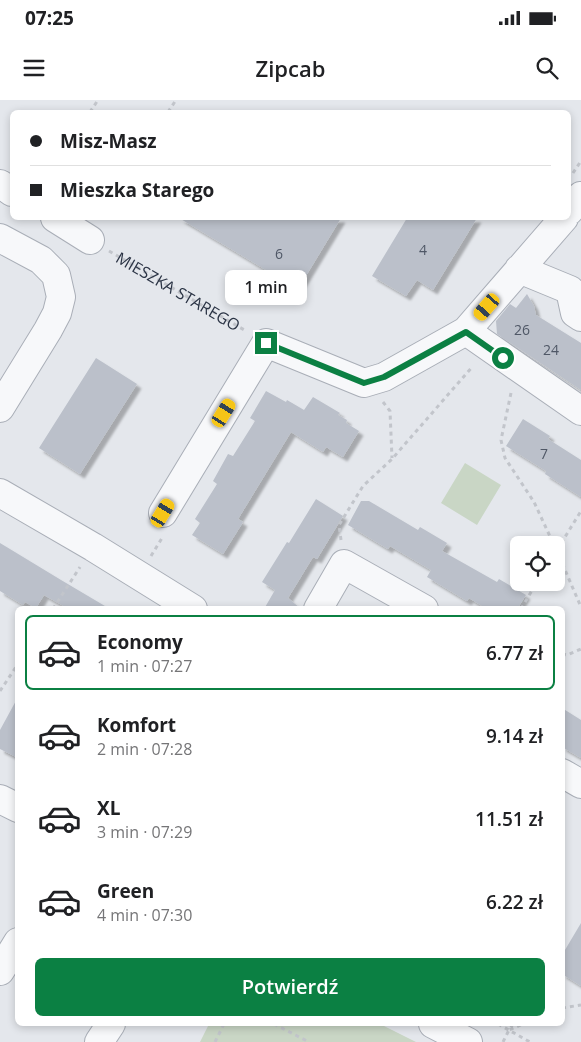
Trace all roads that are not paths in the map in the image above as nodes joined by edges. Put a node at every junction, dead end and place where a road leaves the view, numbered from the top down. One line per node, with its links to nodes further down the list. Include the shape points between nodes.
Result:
1 (581, 196): 2 (street)
2 (571, 208)
3 (58, 220): 6 (street)
4 (562, 220): 7 (street)
5 (0, 238): 11 (street, via 41,260 56,276 61,297 48,330)
6 (90, 240)
7 (519, 269): 8 (street); 10 (street)
8 (575, 288): 9 (street, via 575,313)
9 (581, 317)
10 (477, 339): 12 (street); 14 (street, via 364,383 266,343)
11 (0, 408)
12 (581, 411)
13 (0, 493): 15 (street)
14 (166, 508)
15 (188, 606)
16 (320, 606): 17 (street, via 344,564)
17 (419, 606)
18 (565, 775): 19 (street)
19 (581, 784)
20 (0, 800): 21 (street)
21 (15, 807)
22 (15, 947): 23 (street)
23 (0, 971)
24 (110, 1026): 26 (street)
25 (437, 1026): 27 (street)
26 (99, 1042)
27 (468, 1042)

